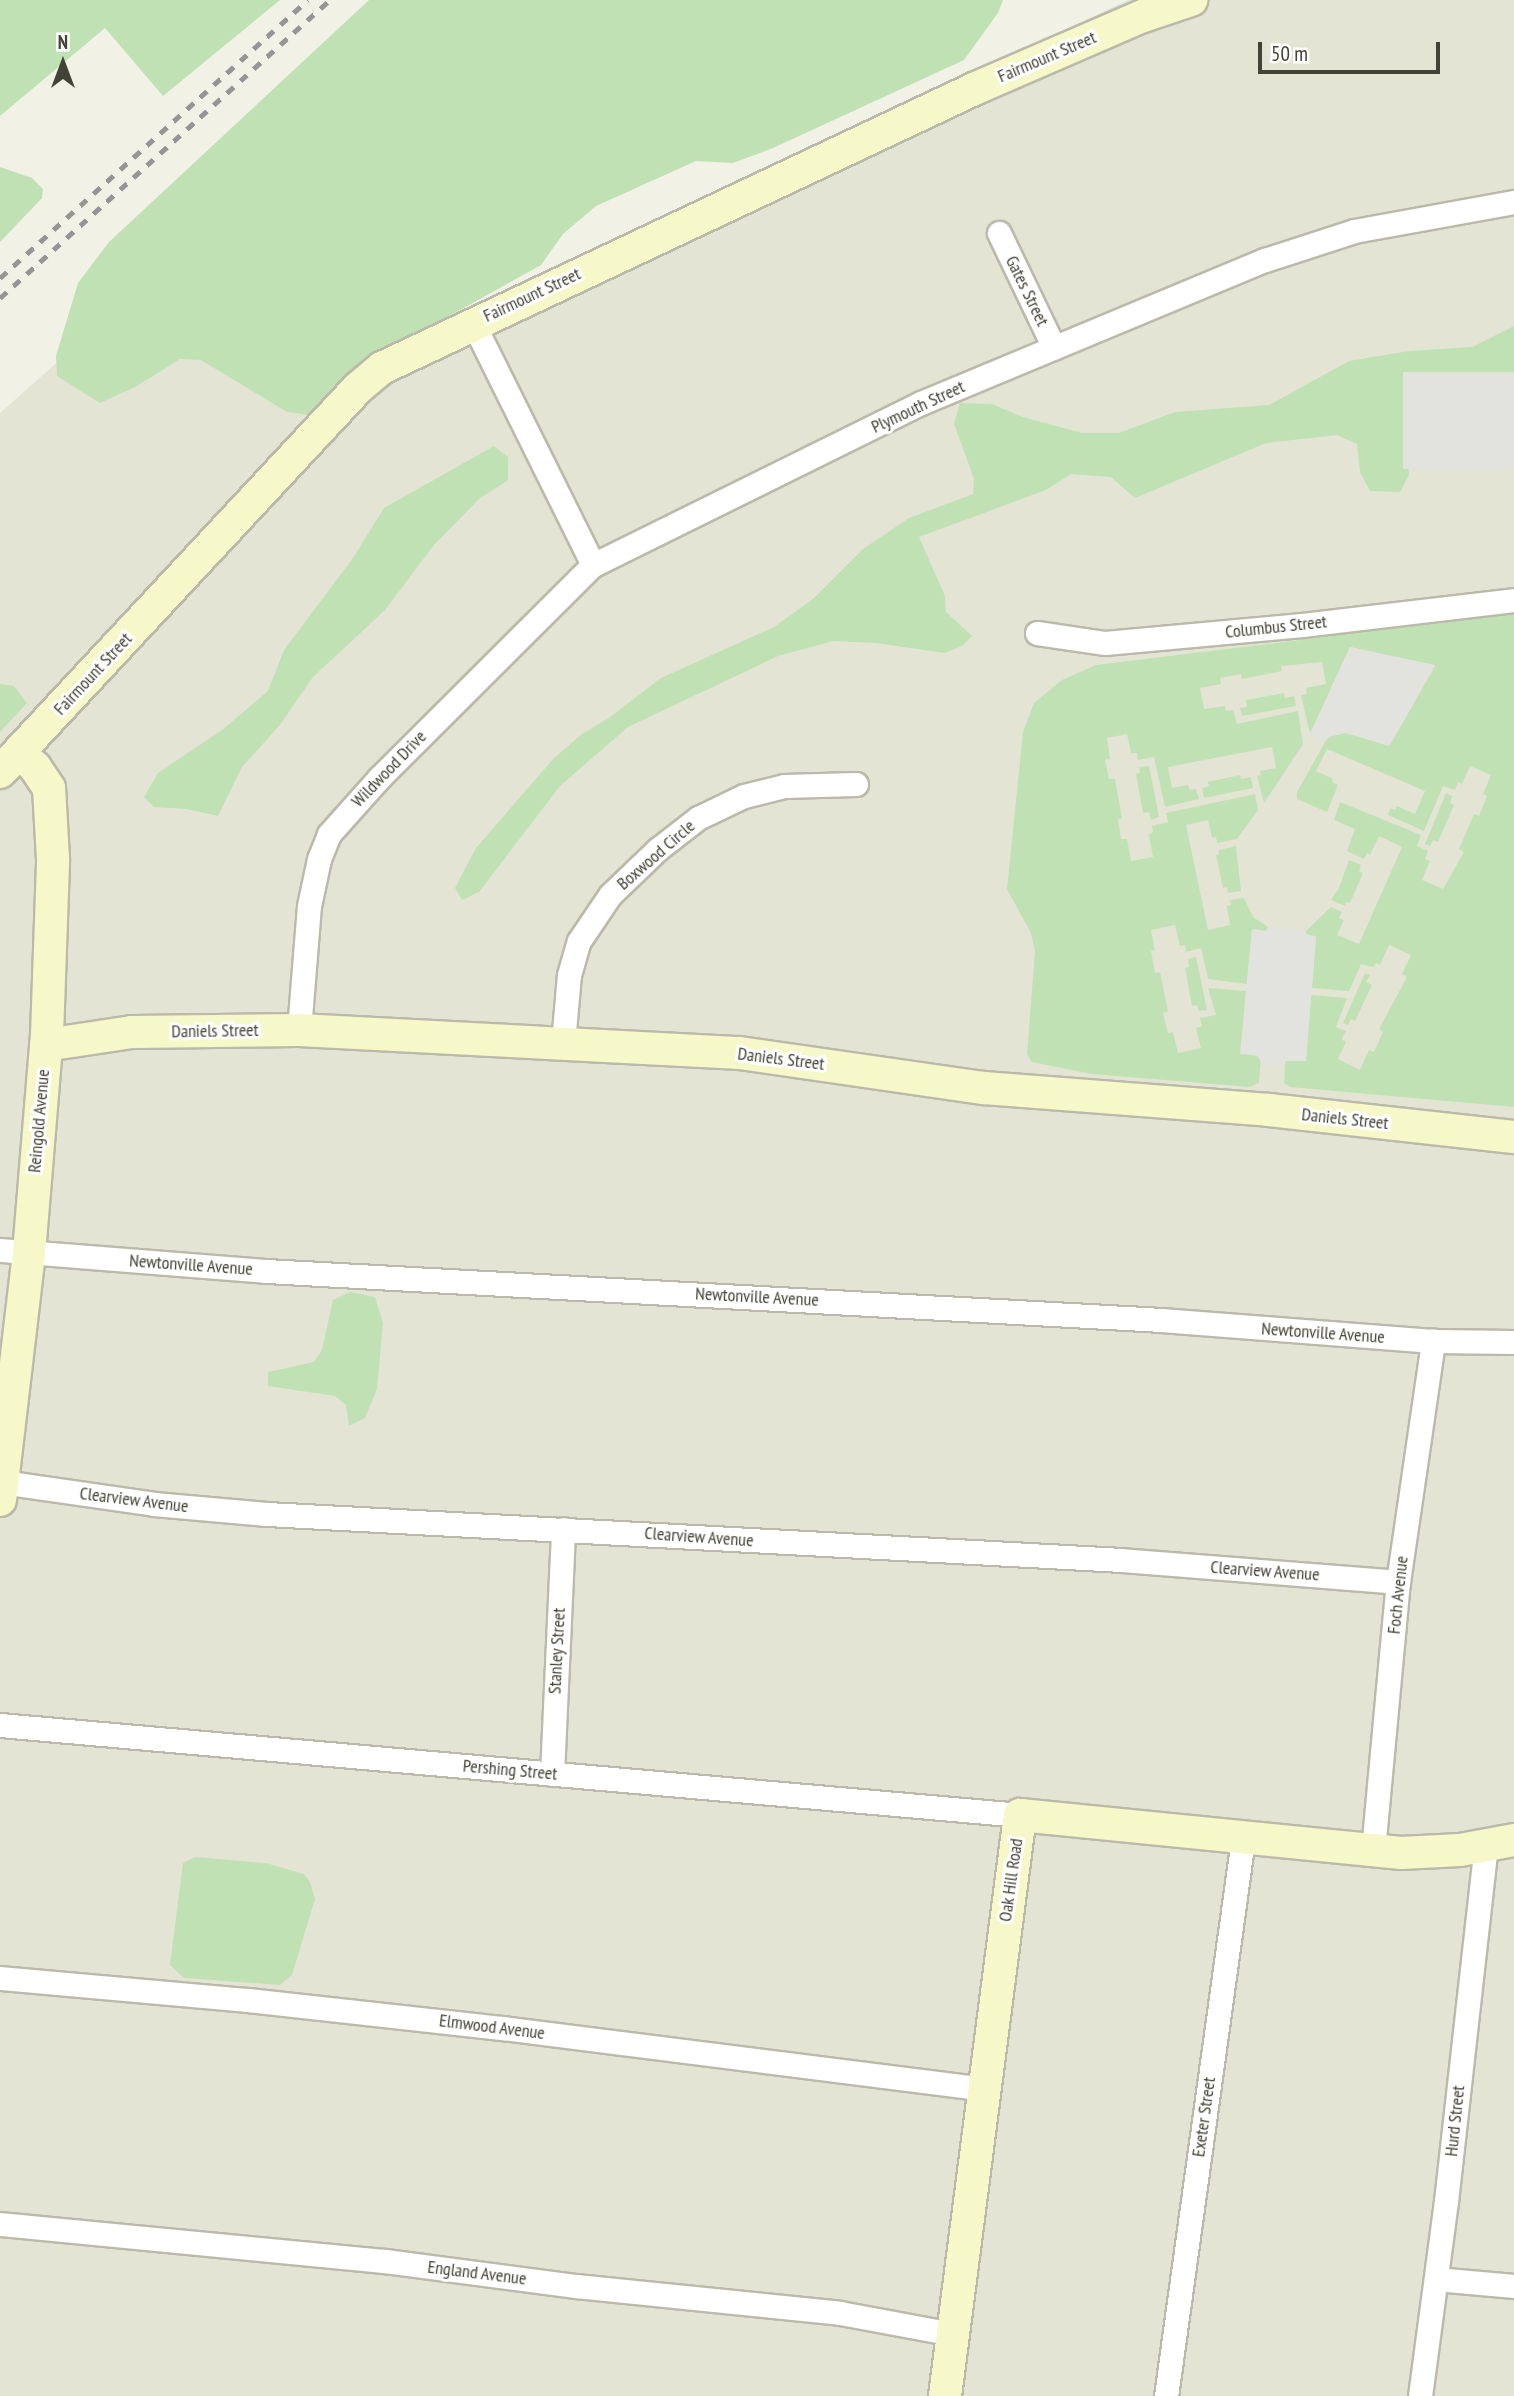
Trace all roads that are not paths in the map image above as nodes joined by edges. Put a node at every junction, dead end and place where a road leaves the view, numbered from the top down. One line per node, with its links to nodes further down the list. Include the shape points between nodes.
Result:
1 (1191, 0): 4 (street, Fairmount Street, via 974,89)
2 (1514, 202): 5 (street, Plymouth Street, via 1394,222 1324,240)
3 (999, 233): 5 (street, Gates Street)
4 (473, 323): 6 (street); 9 (street, Fairmount Street, via 382,368 358,388)
5 (1054, 348): 6 (street, Plymouth Street, via 921,404)
6 (593, 565): 11 (street, Wildwood Drive, via 388,768 329,834 309,906)
7 (1514, 600): 8 (street, Columbus Street, via 1105,643)
8 (1037, 633)
9 (10, 763): 13 (street, Reingold Avenue, via 45,780 51,797)
10 (856, 784): 12 (street, Boxwood Circle, via 784,786 744,796 698,818 658,849 610,895 579,941 569,975)
11 (299, 1030): 12 (street, Daniels Street); 13 (street, Daniels Street, via 132,1032)
12 (563, 1043): 14 (street, Daniels Street, via 785,1057 984,1088 1269,1110)
13 (46, 1045): 15 (street, Reingold Avenue)
14 (1514, 1137)
15 (14, 1252): 16 (street, Newtonville Avenue, via 266,1271 1147,1319); 18 (street, Reingold Avenue)
16 (1433, 1341): 17 (street, Newtonville Avenue); 20 (street, Foch Avenue)
17 (1514, 1342)
18 (1, 1491): 19 (street, Clearview Avenue, via 267,1514)
19 (563, 1529): 20 (street, Clearview Avenue, via 1121,1560); 22 (street, Stanley Street)
20 (1398, 1582): 26 (street, Foch Avenue)
21 (0, 1726): 22 (street, Pershing Street)
22 (552, 1774): 23 (street, Pershing Street)
23 (1020, 1815): 24 (street, Oak Hill Road); 28 (street, Oak Hill Road)
24 (1243, 1839): 26 (street, Oak Hill Road); 34 (street, Exeter Street)
25 (1500, 1843): 26 (street, Oak Hill Road, via 1419,1852); 30 (street, Hurd Street)
26 (1373, 1850)
27 (0, 1978): 28 (street, Elmwood Avenue, via 489,2027)
28 (983, 2089): 32 (street, Oak Hill Road)
29 (0, 2224): 32 (street, England Avenue, via 385,2261 840,2313)
30 (1436, 2279): 31 (street); 35 (street, Hurd Street)
31 (1514, 2286)
32 (953, 2334): 33 (street, Oak Hill Road)
33 (945, 2396)
34 (1166, 2396)
35 (1420, 2396)

